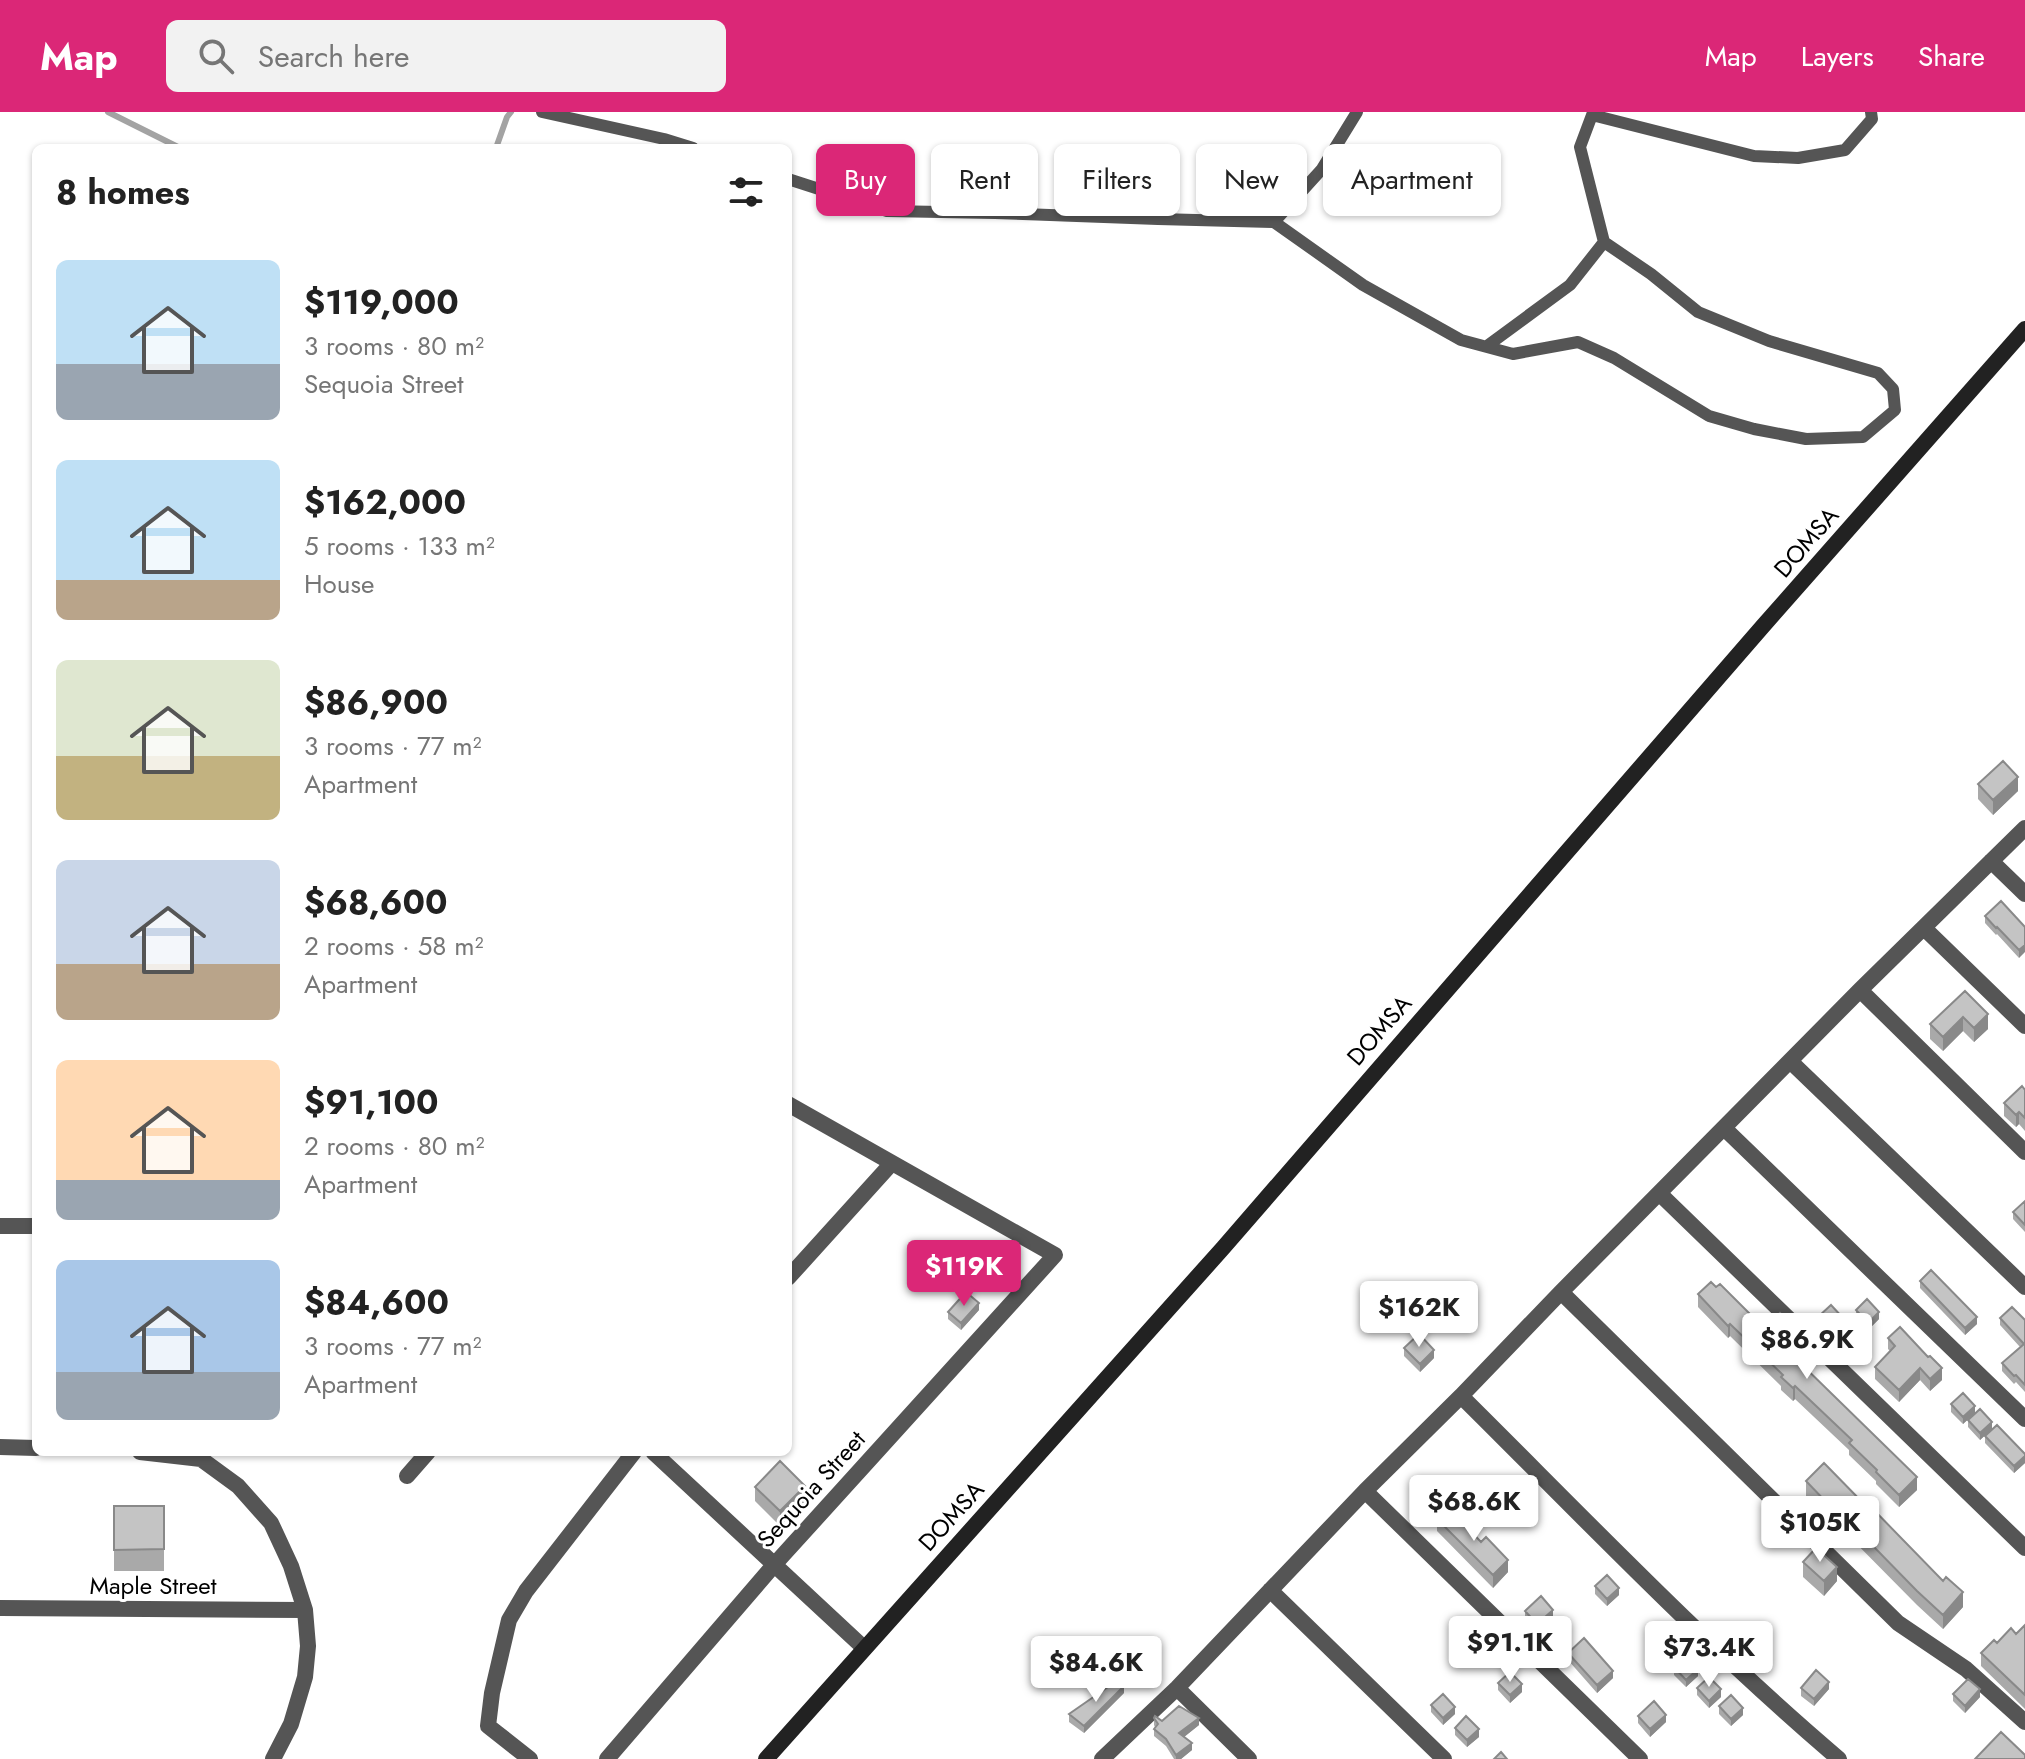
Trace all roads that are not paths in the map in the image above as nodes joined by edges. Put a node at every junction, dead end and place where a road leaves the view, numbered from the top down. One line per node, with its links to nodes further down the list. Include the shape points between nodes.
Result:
1 (542, 112): 4 (lane)
2 (1357, 112): 6 (lane, via 1322,169)
3 (1871, 112): 7 (lane, via 1872,119 1845,150 1798,158 1754,156 1592,115 1580,147)
4 (680, 144)
5 (792, 180): 6 (lane, via 887,211)
6 (1274, 222): 9 (lane, via 1416,316 1461,340)
7 (1604, 242): 9 (lane, via 1570,285); 9 (lane, via 1698,312 1769,341 1878,373 1893,389 1895,410 1863,437 1806,439 1709,416 1578,342 1513,354)
8 (2025, 329): 42 (main road, DOMSA, via 1213,1259)
9 (1487, 346)
10 (2025, 828): 11 (street)
11 (1991, 861): 12 (street); 13 (street)
12 (2025, 894)
13 (1924, 928): 14 (street); 15 (street)
14 (1860, 990): 16 (street); 19 (street)
15 (2025, 1026)
16 (1790, 1061): 18 (street); 25 (street)
17 (792, 1106): 20 (street)
18 (1724, 1128): 21 (street); 28 (street)
19 (2025, 1152)
20 (892, 1163): 24 (street); 38 (street, Sequoia Street, via 1055,1255)
21 (1659, 1193): 26 (street); 37 (street)
22 (0, 1226): 23 (street)
23 (32, 1226)
24 (792, 1274)
25 (2025, 1287)
26 (1561, 1292): 27 (street); 44 (street, via 1898,1623 1966,1669)
27 (1461, 1396): 36 (street); 53 (street, via 1755,1686)
28 (2025, 1419)
29 (0, 1447): 30 (street)
30 (32, 1448)
31 (175, 1456): 41 (street, via 201,1459 238,1486 271,1523)
32 (424, 1456): 35 (street)
33 (631, 1456): 46 (street, via 509,1620 488,1726)
34 (657, 1456): 38 (street)
35 (407, 1476)
36 (1365, 1491): 39 (street); 52 (street)
37 (2025, 1548)
38 (774, 1565): 42 (street); 47 (street, Sequoia Street)
39 (1270, 1590): 43 (street); 51 (street)
40 (0, 1608): 41 (street, Maple Street)
41 (305, 1610): 45 (street, via 305,1677 291,1724)
42 (864, 1648): 48 (main road, DOMSA)
43 (1177, 1688): 49 (street); 50 (street)
44 (2025, 1722)
45 (273, 1759)
46 (530, 1759)
47 (607, 1759)
48 (766, 1759)
49 (1102, 1759)
50 (1249, 1759)
51 (1444, 1759)
52 (1640, 1759)
53 (1839, 1759)

